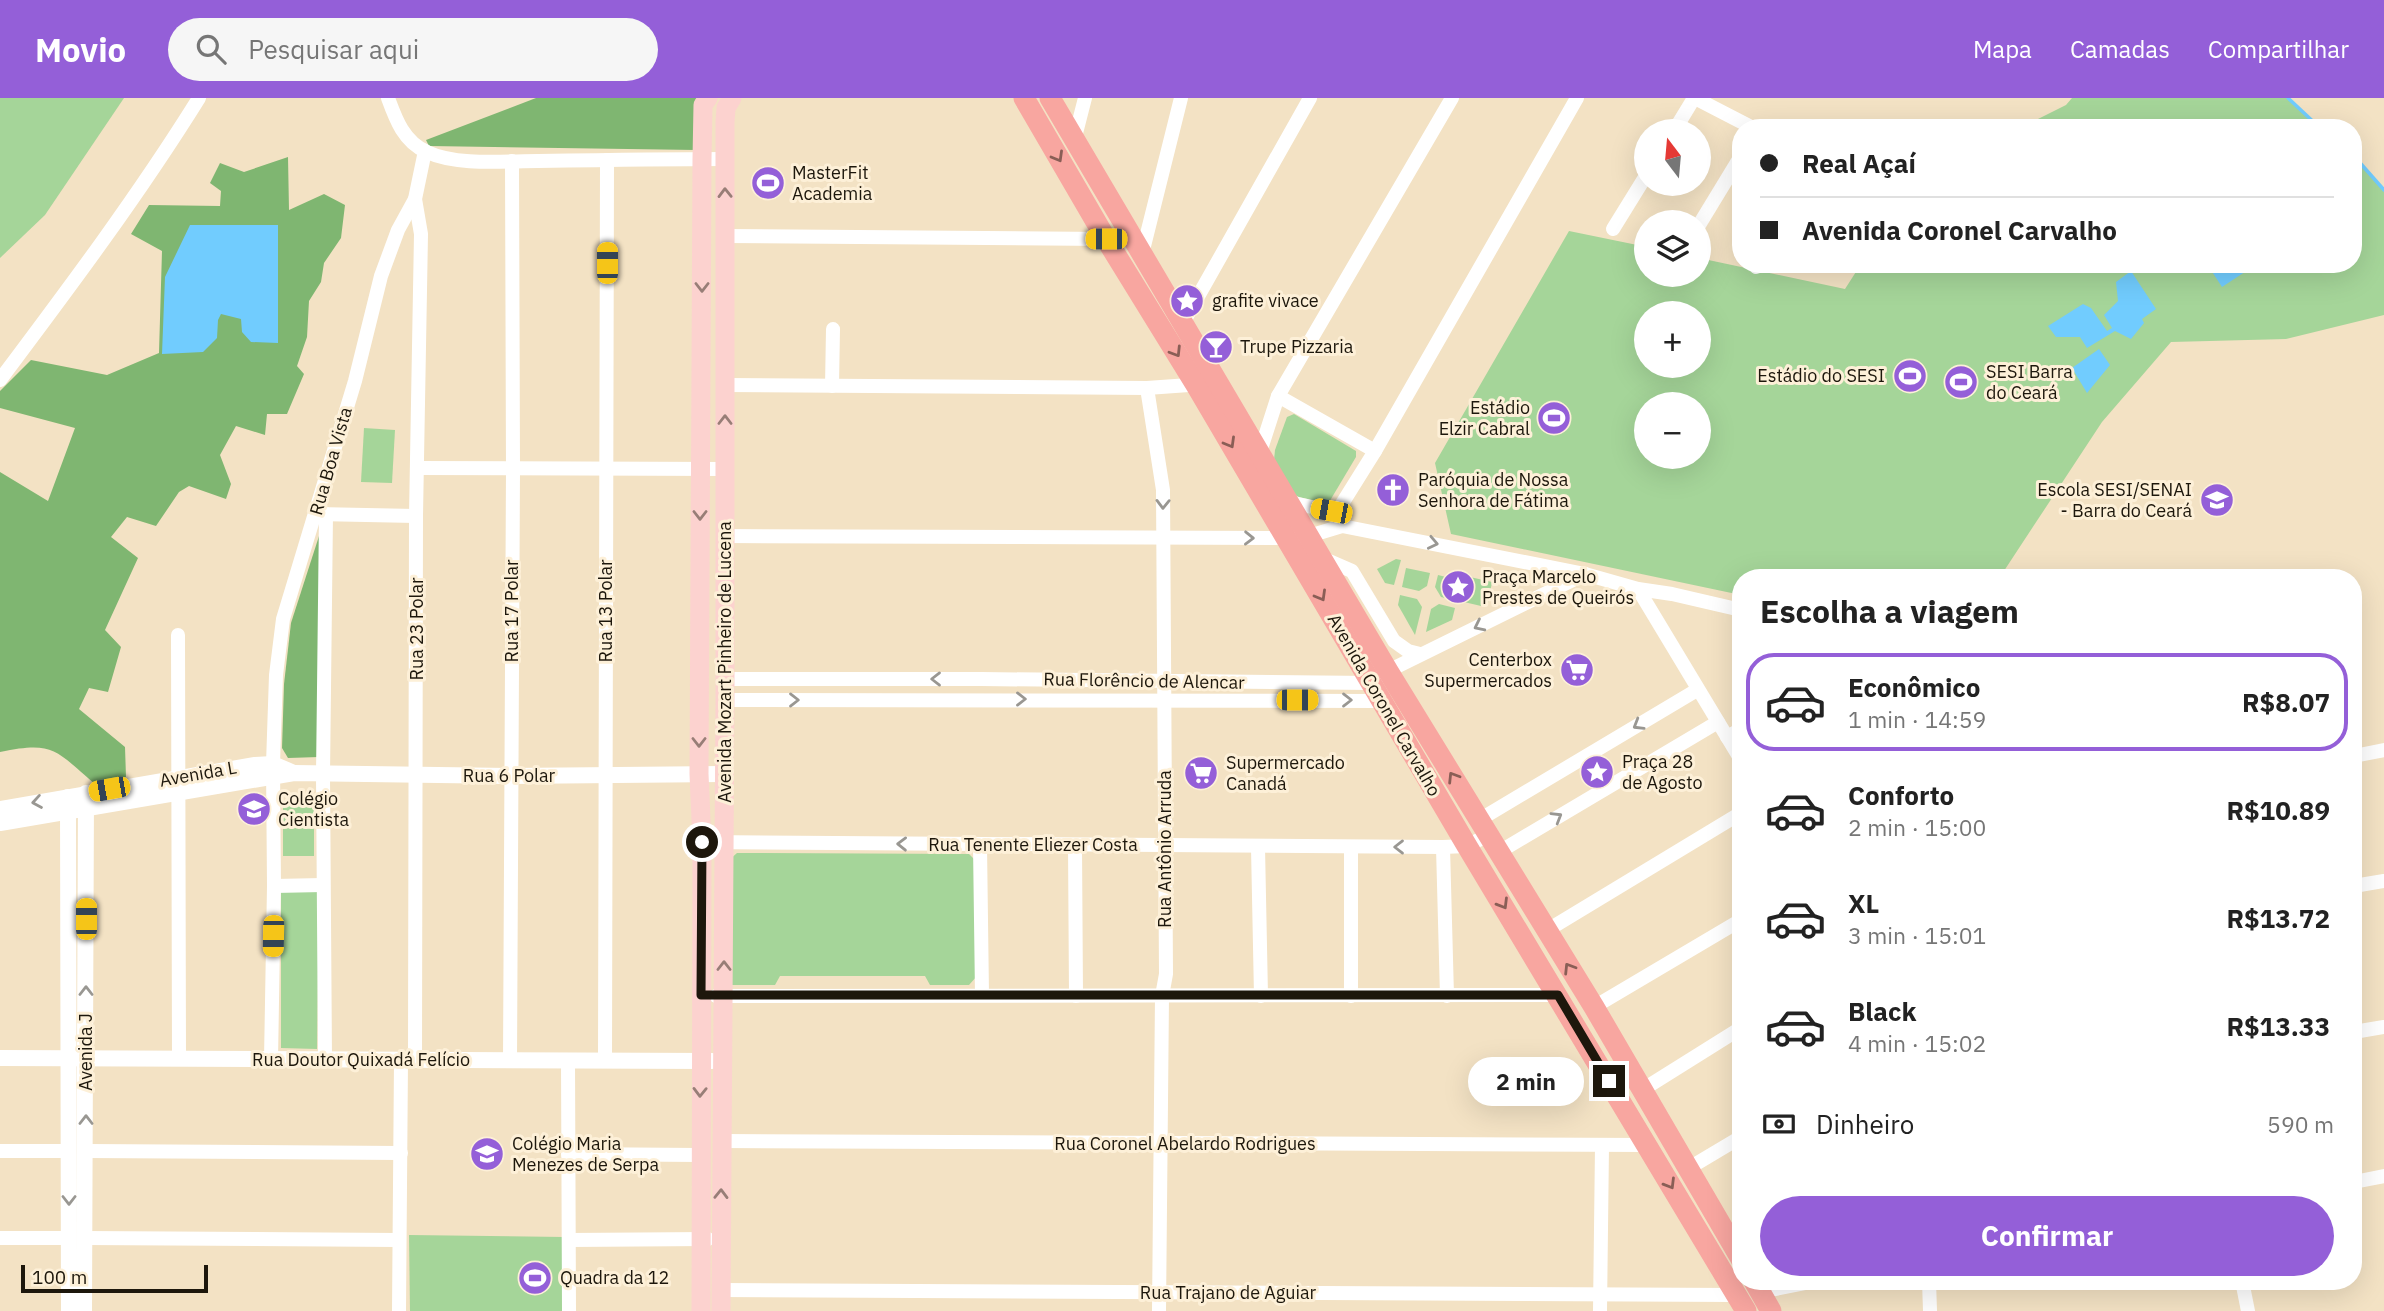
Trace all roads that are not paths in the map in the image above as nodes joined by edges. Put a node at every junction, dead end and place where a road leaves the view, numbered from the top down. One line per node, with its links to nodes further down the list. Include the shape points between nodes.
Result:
1 (199, 98): 31 (street, via 155,169)
2 (388, 98): 16 (street, via 398,125)
3 (708, 98): 17 (main road, Avenida Mozart Pinheiro de Lucena, via 703,105)
4 (732, 98): 18 (main road, Avenida Mozart Pinheiro de Lucena, via 726,108)
5 (1024, 98): 27 (main road, Avenida Coronel Carvalho, one-way to 27)
6 (1050, 98): 15 (main road, Avenida Coronel Carvalho)
7 (1085, 98): 15 (street)
8 (1181, 98): 28 (street)
9 (1310, 98): 29 (street)
10 (1451, 98): 37 (street)
11 (1577, 98): 38 (street)
12 (1695, 98): 13 (street); 14 (street)
13 (1682, 119)
14 (1736, 119)
15 (1075, 137): 28 (main road, Avenida Coronel Carvalho)
16 (425, 152): 20 (street, via 450,159); 23 (street, Rua Boa Vista)
17 (702, 159): 18 (street); 19 (street); 42 (main road, Avenida Mozart Pinheiro de Lucena, one-way to 42)
18 (724, 159): 26 (main road, Avenida Mozart Pinheiro de Lucena, one-way to 18)
19 (607, 160): 20 (street); 44 (street, Rua 13 Polar)
20 (512, 161): 41 (street, Rua 17 Polar)
21 (1732, 171): 24 (street)
22 (1634, 195): 25 (street)
23 (415, 199): 40 (street, Rua 23 Polar, via 421,234); 47 (street, Rua Boa Vista, via 381,276)
24 (1708, 210)
25 (1613, 229)
26 (725, 236): 27 (street); 34 (main road, Avenida Mozart Pinheiro de Lucena)
27 (1106, 239): 33 (main road, Avenida Coronel Carvalho, one-way to 33)
28 (1142, 254): 29 (main road, Avenida Coronel Carvalho)
29 (1183, 323): 32 (main road, Avenida Coronel Carvalho)
30 (833, 328): 35 (street)
31 (0, 380)
32 (1219, 383): 33 (street); 39 (main road, Avenida Coronel Carvalho)
33 (1196, 384): 36 (street); 54 (main road, Avenida Coronel Carvalho, one-way to 54)
34 (725, 385): 35 (street); 43 (main road, Avenida Mozart Pinheiro de Lucena, one-way to 34)
35 (832, 386): 36 (street)
36 (1147, 388): 52 (street, Rua Antônio Arruda, one-way to 52, via 1163,491)
37 (1278, 396): 38 (street); 39 (street)
38 (1376, 451): 46 (street)
39 (1260, 452): 45 (main road, Avenida Coronel Carvalho)
40 (418, 468): 41 (street); 48 (street, Rua 23 Polar)
41 (513, 469): 44 (street); 78 (street, Rua 17 Polar)
42 (701, 469): 43 (street); 44 (street); 74 (main road, Avenida Mozart Pinheiro de Lucena, one-way to 74)
43 (725, 469): 51 (main road, Avenida Mozart Pinheiro de Lucena)
44 (607, 470): 79 (street, Rua 13 Polar)
45 (1289, 502): 46 (street, via 1331,511); 53 (main road, Avenida Coronel Carvalho)
46 (1340, 507): 49 (street); 50 (street)
47 (321, 514): 48 (street); 73 (street, Rua Boa Vista, via 283,619); 76 (street)
48 (416, 516): 77 (street, Rua 23 Polar)
49 (1342, 526): 50 (street); 53 (street)
50 (1387, 534): 56 (street, one-way to 56)
51 (725, 536): 52 (street); 61 (main road, Avenida Mozart Pinheiro de Lucena)
52 (1163, 536): 54 (street, one-way to 54); 62 (street, Rua Antônio Arruda)
53 (1309, 536): 54 (street); 55 (main road, Avenida Coronel Carvalho)
54 (1286, 538): 63 (main road, Avenida Coronel Carvalho, one-way to 63)
55 (1322, 558): 60 (street, via 1352,571 1394,640); 63 (main road, Avenida Coronel Carvalho)
56 (1585, 574): 57 (street); 60 (street, Rua Florêncio de Alencar, one-way to 60)
57 (1638, 589): 58 (street); 64 (street)
58 (1732, 608)
59 (178, 635): 80 (street)
60 (1420, 654): 63 (street, Rua Florêncio de Alencar)
61 (725, 679): 62 (street, Rua Florêncio de Alencar, one-way to 61); 65 (main road, Avenida Mozart Pinheiro de Lucena)
62 (1164, 682): 63 (street, Rua Florêncio de Alencar); 66 (street, Rua Antônio Arruda)
63 (1380, 685): 66 (street, Rua Florêncio de Alencar, one-way to 63); 86 (main road, Avenida Coronel Carvalho, one-way to 63); 92 (main road, Avenida Coronel Carvalho)
64 (1697, 690): 67 (street); 86 (street, one-way to 86)
65 (725, 700): 66 (street, Rua Florêncio de Alencar, one-way to 66); 75 (main road, Avenida Mozart Pinheiro de Lucena)
66 (1164, 700): 91 (street, Rua Antônio Arruda)
67 (1718, 722): 69 (street); 86 (street, one-way to 67)
68 (1732, 734): 69 (street)
69 (1727, 737): 70 (street)
70 (1732, 746)
71 (2384, 750): 72 (street)
72 (2362, 755)
73 (273, 770): 76 (street, Rua 6 Polar); 80 (street, Avenida L); 98 (street, Rua Boa Vista)
74 (699, 774): 75 (street, Rua 6 Polar); 79 (street, Rua 6 Polar); 87 (main road, Avenida Mozart Pinheiro de Lucena)
75 (723, 774): 88 (main road, Avenida Mozart Pinheiro de Lucena)
76 (323, 775): 77 (street, Rua 6 Polar); 99 (street)
77 (417, 776): 78 (street, Rua 6 Polar); 121 (street, Rua 23 Polar)
78 (510, 776): 79 (street, Rua 6 Polar); 122 (street, Rua 17 Polar)
79 (604, 776): 124 (street, Rua 13 Polar)
80 (178, 785): 81 (street, Avenida L); 118 (street)
81 (86, 800): 82 (street, Avenida L); 117 (street, Avenida J, one-way to 81)
82 (68, 804): 83 (street, Avenida L, one-way to 83); 85 (street, Avenida L); 116 (street, Avenida J)
83 (0, 809)
84 (1732, 819): 101 (street)
85 (0, 823)
86 (1489, 836): 92 (street, Rua Tenente Eliezer Costa); 101 (main road, Avenida Coronel Carvalho)
87 (702, 842): 88 (street, Rua Tenente Eliezer Costa); 102 (main road, Avenida Mozart Pinheiro de Lucena)
88 (725, 842): 89 (street, Rua Tenente Eliezer Costa, one-way to 88); 105 (main road, Avenida Mozart Pinheiro de Lucena, one-way to 88)
89 (980, 845): 90 (street, Rua Tenente Eliezer Costa); 103 (street)
90 (1076, 845): 91 (street, Rua Tenente Eliezer Costa); 106 (street)
91 (1164, 846): 93 (street, Rua Tenente Eliezer Costa); 107 (street, Rua Antônio Arruda)
92 (1467, 846): 95 (street, Rua Tenente Eliezer Costa); 104 (main road, Avenida Coronel Carvalho, one-way to 104)
93 (1258, 847): 94 (street, Rua Tenente Eliezer Costa); 108 (street)
94 (1351, 847): 95 (street, Rua Tenente Eliezer Costa, one-way to 94); 109 (street)
95 (1443, 847): 110 (street)
96 (2384, 881): 97 (street)
97 (2362, 885)
98 (274, 886): 99 (street); 119 (street, Rua Boa Vista)
99 (323, 886): 120 (street)
100 (1732, 925): 111 (street)
101 (1546, 931): 111 (main road, Avenida Coronel Carvalho, one-way to 101)
102 (701, 995): 105 (street); 125 (main road, Avenida Mozart Pinheiro de Lucena)
103 (982, 995): 105 (street); 106 (street)
104 (1558, 995): 110 (street); 131 (main road, Avenida Coronel Carvalho)
105 (724, 996): 126 (main road, Avenida Mozart Pinheiro de Lucena)
106 (1076, 996): 107 (street)
107 (1163, 996): 108 (street); 130 (street, Rua Antônio Arruda)
108 (1261, 996): 109 (street)
109 (1351, 996): 110 (street)
110 (1447, 996)
111 (1594, 1007): 127 (main road, Avenida Coronel Carvalho)
112 (2384, 1027): 113 (street)
113 (2362, 1031)
114 (1732, 1034): 127 (street)
115 (0, 1058): 116 (street, Rua Doutor Quixadá Felício)
116 (69, 1059): 117 (street, Rua Doutor Quixadá Felício); 134 (street, Avenida J)
117 (86, 1059): 118 (street, Rua Doutor Quixadá Felício); 135 (street, Avenida J, one-way to 117)
118 (179, 1059): 119 (street, Rua Doutor Quixadá Felício)
119 (271, 1060): 120 (street, Rua Doutor Quixadá Felício)
120 (325, 1060): 121 (street, Rua Doutor Quixadá Felício)
121 (408, 1060): 122 (street, Rua Doutor Quixadá Felício); 136 (street, Rua 23 Polar)
122 (510, 1060): 123 (street, Rua Doutor Quixadá Felício)
123 (568, 1061): 124 (street, Rua Doutor Quixadá Felício); 137 (street)
124 (605, 1061): 125 (street, Rua Doutor Quixadá Felício)
125 (701, 1061): 126 (street, Rua Doutor Quixadá Felício); 138 (main road, Avenida Mozart Pinheiro de Lucena, one-way to 138)
126 (722, 1061): 128 (main road, Avenida Mozart Pinheiro de Lucena)
127 (1642, 1090): 139 (main road, Avenida Coronel Carvalho)
128 (722, 1142): 130 (street, Rua Coronel Abelardo Rodrigues); 145 (main road, Avenida Mozart Pinheiro de Lucena, one-way to 128)
129 (1732, 1142): 139 (street)
130 (1161, 1144): 132 (street, Rua Coronel Abelardo Rodrigues); 155 (street, Rua Antônio Arruda)
131 (1647, 1145): 132 (street, Rua Coronel Abelardo Rodrigues); 149 (main road, Avenida Coronel Carvalho, one-way to 149)
132 (1602, 1146): 154 (street)
133 (0, 1151): 134 (street)
134 (69, 1151): 143 (street, Avenida J, one-way to 143)
135 (86, 1152): 136 (street); 143 (street, Avenida J)
136 (401, 1153): 146 (street, Rua 23 Polar)
137 (568, 1154): 138 (street); 147 (street)
138 (699, 1155): 144 (main road, Avenida Mozart Pinheiro de Lucena)
139 (1689, 1168): 148 (main road, Avenida Coronel Carvalho)
140 (2384, 1176): 141 (street)
141 (2362, 1180)
142 (0, 1238): 143 (street)
143 (76, 1238): 146 (street); 157 (street, Avenida J); 158 (street, Avenida J)
144 (700, 1239): 145 (street); 147 (street); 161 (main road, Avenida Mozart Pinheiro de Lucena)
145 (720, 1239): 150 (main road, Avenida Mozart Pinheiro de Lucena)
146 (400, 1240): 159 (street, Rua 23 Polar)
147 (569, 1240): 160 (street)
148 (1732, 1243)
149 (1732, 1288)
150 (720, 1290): 155 (street, Rua Trajano de Aguiar); 162 (main road, Avenida Mozart Pinheiro de Lucena)
151 (1759, 1290): 165 (main road)
152 (1929, 1290): 166 (street)
153 (2244, 1290): 167 (street)
154 (1600, 1292): 155 (street, Rua Trajano de Aguiar); 156 (street, Rua Trajano de Aguiar); 164 (street)
155 (1159, 1294): 163 (street, Rua Antônio Arruda)
156 (1741, 1303)
157 (69, 1311)
158 (84, 1311)
159 (399, 1311)
160 (569, 1311)
161 (701, 1311)
162 (720, 1311)
163 (1159, 1311)
164 (1600, 1311)
165 (1771, 1311)
166 (1930, 1311)
167 (2248, 1311)

